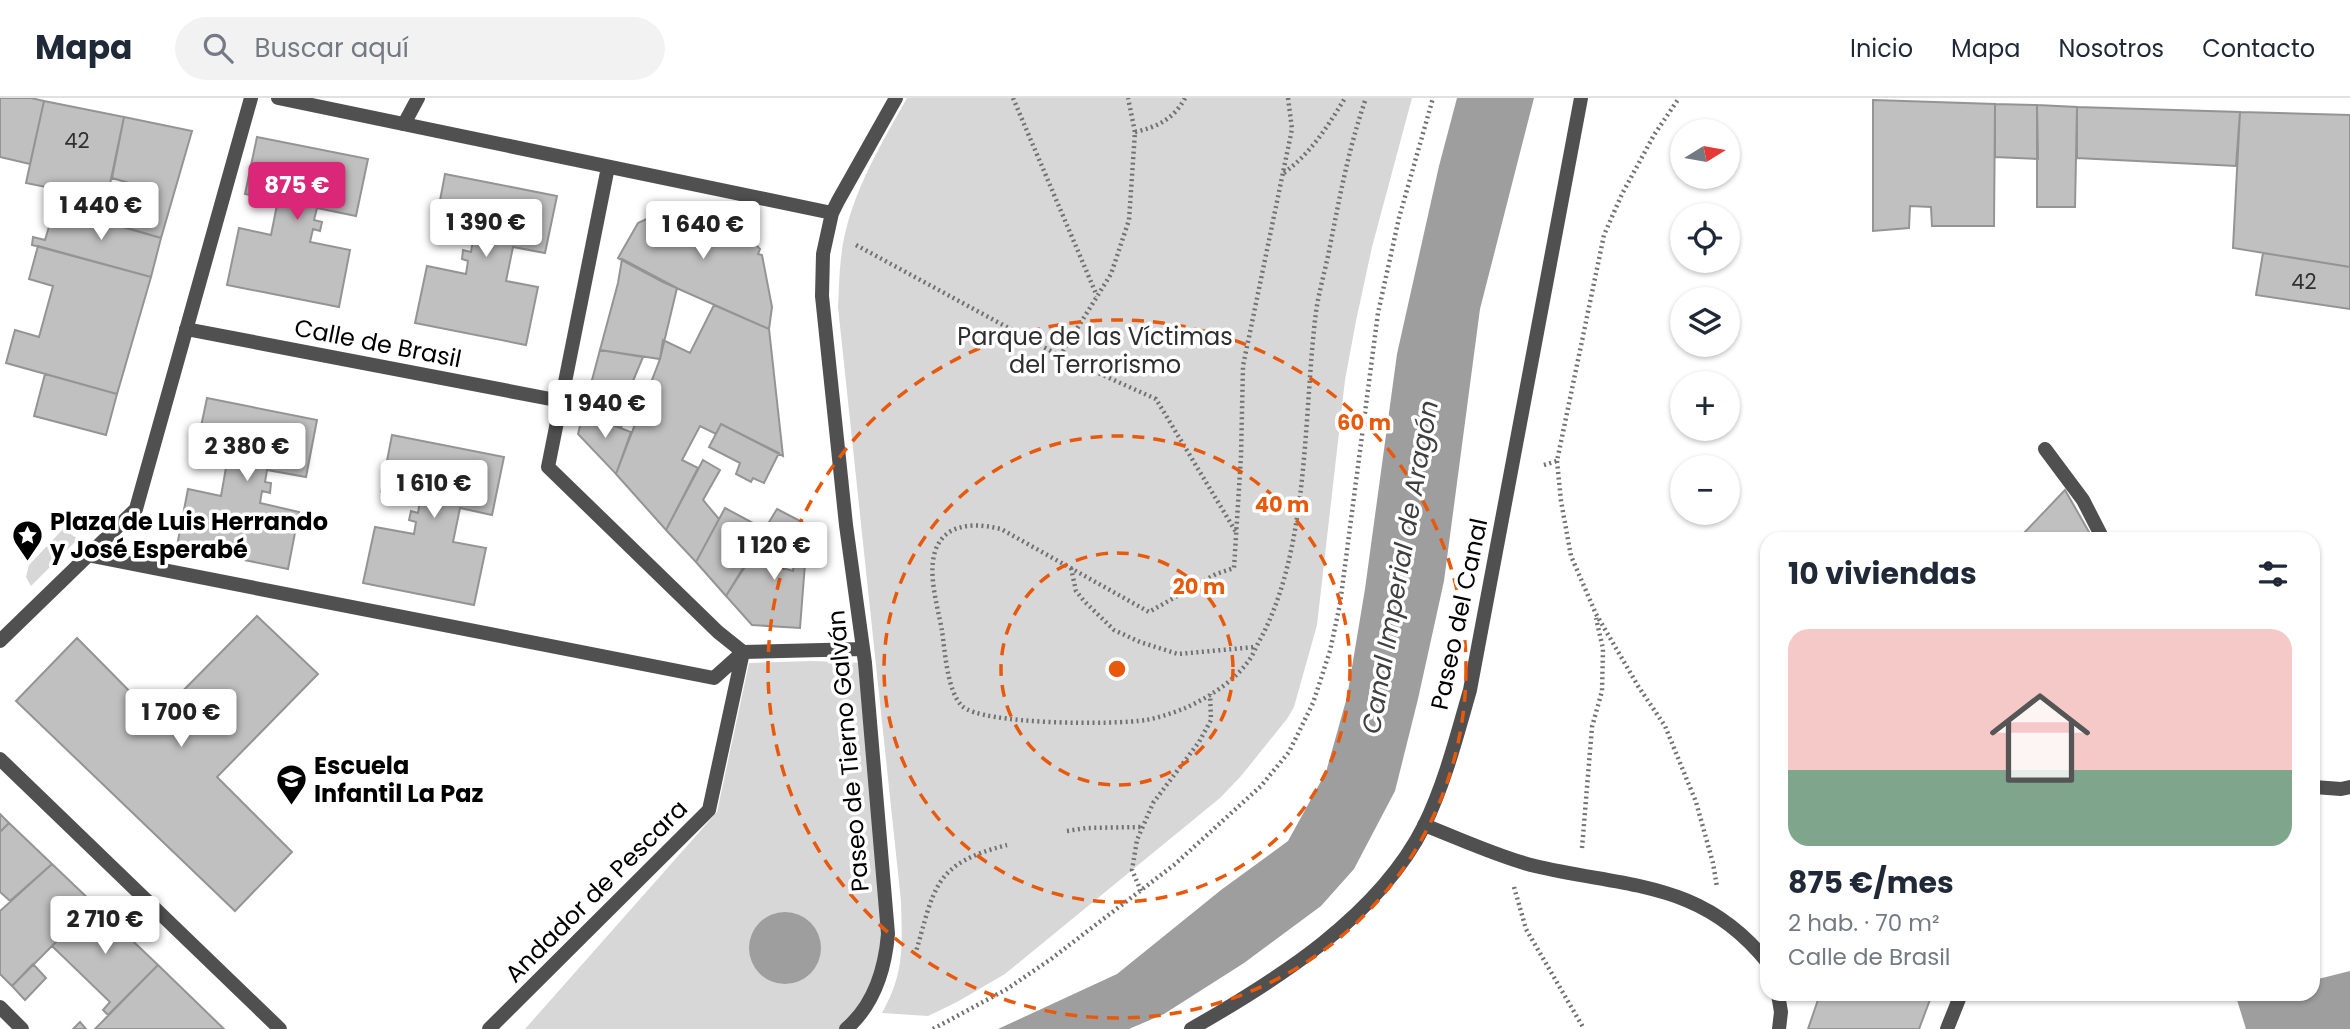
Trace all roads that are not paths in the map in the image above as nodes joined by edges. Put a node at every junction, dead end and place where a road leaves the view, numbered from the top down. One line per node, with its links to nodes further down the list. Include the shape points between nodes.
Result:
1 (251, 98): 9 (street)
2 (278, 98): 6 (street)
3 (418, 98): 6 (street)
4 (896, 98): 8 (street, Paseo de Tierno Galván)
5 (1581, 98): 20 (street, Paseo del Canal, via 1470,690 1449,763)
6 (404, 124): 7 (street)
7 (608, 167): 8 (street); 10 (street)
8 (832, 213): 15 (street, Paseo de Tierno Galván, via 822,254 822,296)
9 (186, 329): 10 (street, Calle de Brasil); 13 (street, via 136,509)
10 (561, 401): 16 (street, via 548,467)
11 (2045, 449): 12 (street, via 2083,500)
12 (2099, 532)
13 (87, 555): 14 (street); 16 (street, via 714,678)
14 (0, 641)
15 (863, 649): 16 (street); 28 (street, Paseo de Tierno Galván, via 888,934 880,977 858,1019)
16 (743, 652): 27 (street, Andador de Pescara, via 709,810)
17 (0, 759): 26 (street)
18 (2320, 786): 19 (street)
19 (2350, 787)
20 (1424, 825): 21 (street, via 1532,866 1653,887 1685,898 1740,932); 29 (street, Paseo del Canal, via 1401,864 1329,938)
21 (1760, 953)
22 (1779, 1001): 30 (street)
23 (1958, 1001): 31 (street)
24 (0, 1007): 25 (street)
25 (22, 1029)
26 (280, 1029)
27 (489, 1029)
28 (846, 1029)
29 (1191, 1029)
30 (1779, 1029)
31 (1947, 1029)

